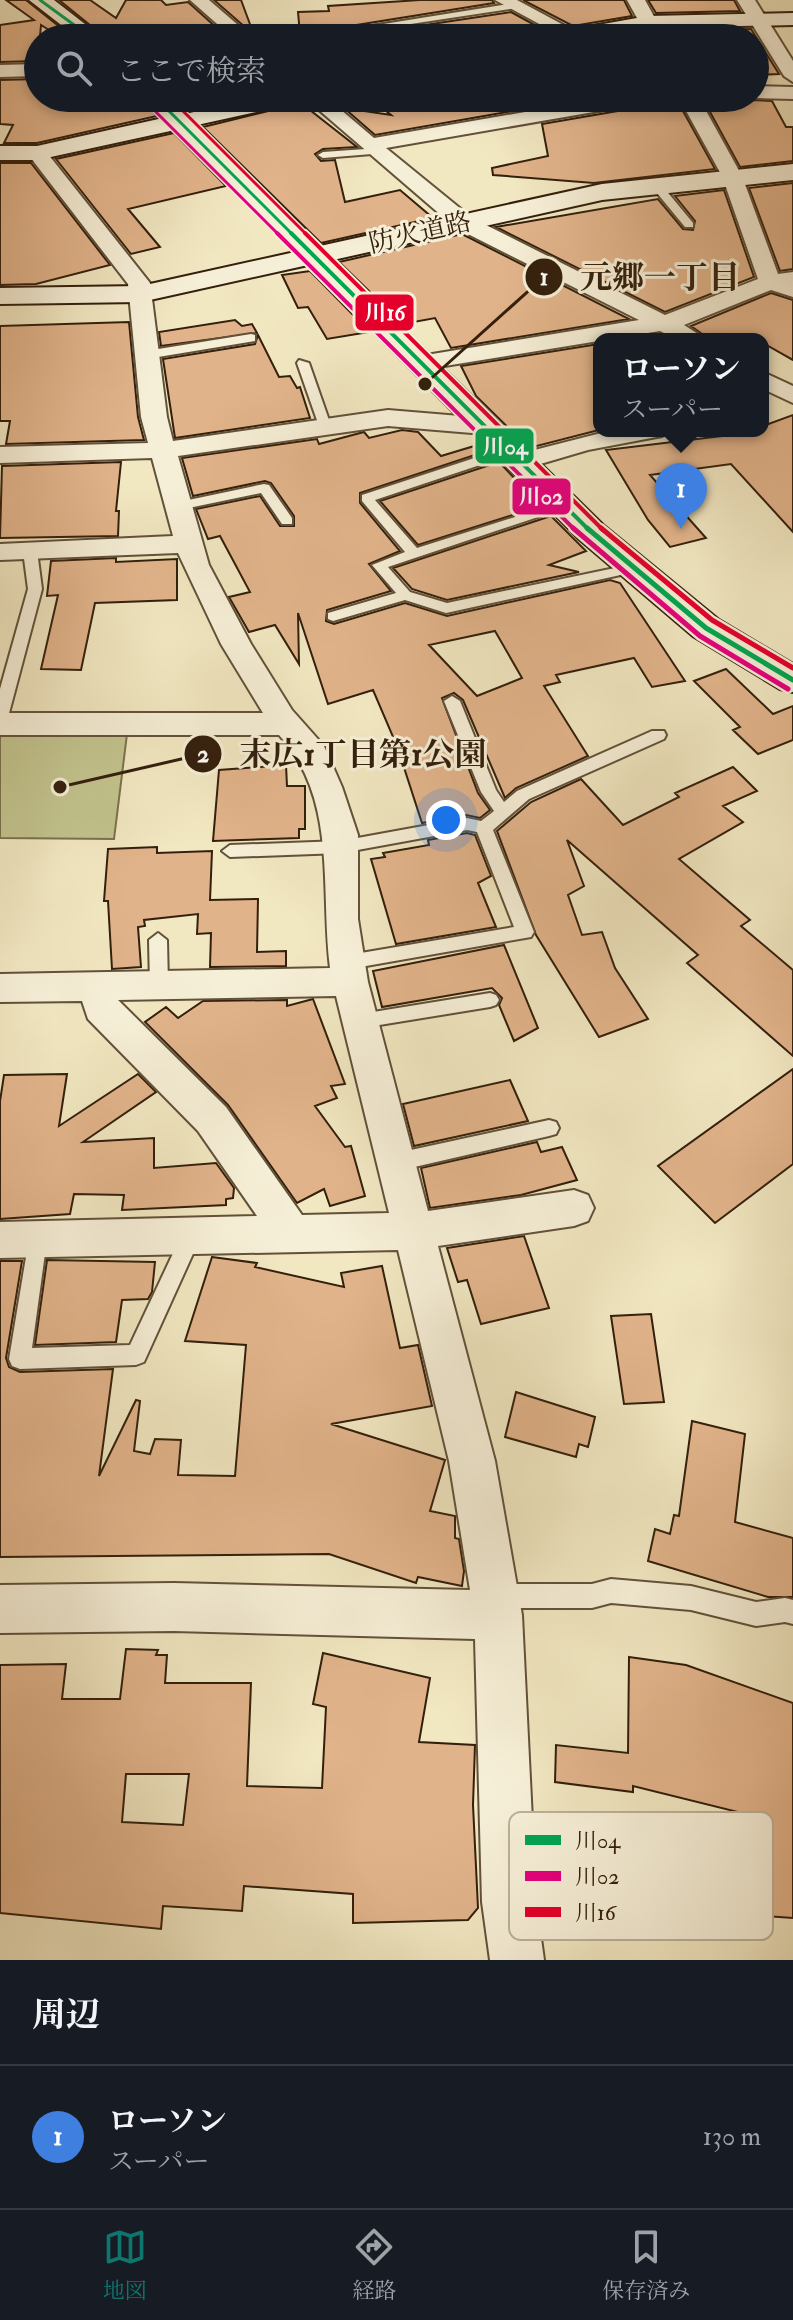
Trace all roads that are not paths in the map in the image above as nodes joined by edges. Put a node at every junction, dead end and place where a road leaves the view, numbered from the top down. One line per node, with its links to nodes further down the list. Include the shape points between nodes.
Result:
1 (40, 0): 8 (street)
2 (199, 0): 9 (street)
3 (636, 0): 12 (street)
4 (746, 0): 6 (street)
5 (509, 3): 10 (lane); 11 (street)
6 (757, 19): 7 (street); 13 (street); 14 (street)
7 (793, 19)
8 (73, 24)
9 (227, 24)
10 (384, 24)
11 (546, 24)
12 (649, 24)
13 (709, 24)
14 (760, 24)
15 (769, 38): 18 (street)
16 (24, 70): 17 (street)
17 (0, 71)
18 (793, 76)
19 (769, 92): 20 (street)
20 (793, 93)
21 (171, 112): 26 (street)
22 (226, 112): 26 (street)
23 (332, 112): 27 (street)
24 (565, 112): 27 (street)
25 (697, 112): 32 (street)
26 (181, 122): 29 (street); 36 (street)
27 (376, 147): 30 (lane); 34 (street)
28 (0, 153): 29 (street)
29 (37, 153): 39 (street, via 139,283)
30 (323, 155)
31 (793, 172): 32 (street, 防火道路)
32 (732, 176): 33 (street, 防火道路); 37 (street)
33 (656, 185): 34 (street, 防火道路); 35 (lane)
34 (464, 223): 36 (street, 防火道路); 41 (street)
35 (689, 225)
36 (315, 256): 39 (street, 防火道路); 48 (street)
37 (782, 280): 38 (street); 41 (street)
38 (793, 290)
39 (141, 294): 40 (street, 防火道路); 46 (street)
40 (0, 296)
41 (667, 323): 42 (street); 43 (street)
42 (605, 333)
43 (684, 333)
44 (593, 335): 48 (street)
45 (251, 338): 46 (lane)
46 (146, 355): 55 (street)
47 (303, 363): 52 (lane)
48 (420, 363): 53 (street)
49 (769, 383): 50 (street)
50 (792, 396): 51 (street)
51 (769, 407)
52 (325, 426): 53 (street, via 388,418); 55 (street)
53 (484, 426): 57 (street)
54 (618, 437): 57 (street)
55 (163, 450): 56 (street); 58 (street)
56 (0, 455)
57 (514, 456): 59 (street); 64 (lane, via 367,498)
58 (179, 506): 60 (lane, via 264,488); 61 (street)
59 (564, 506): 64 (lane); 65 (street)
60 (287, 521)
61 (190, 544): 62 (street); 72 (street, via 195,565 236,644)
62 (30, 551): 63 (street); 70 (lane, via 35,589)
63 (0, 552)
64 (414, 554): 66 (lane, via 379,565)
65 (634, 568): 66 (lane, via 446,608); 68 (street, via 706,628)
66 (405, 595): 67 (lane)
67 (333, 616)
68 (793, 680)
69 (452, 701): 74 (lane, via 489,792)
70 (0, 717)
71 (0, 724): 72 (street)
72 (287, 724): 76 (street, via 308,746 326,787)
73 (658, 735): 74 (lane, via 523,795)
74 (503, 812): 75 (lane)
75 (484, 828): 76 (lane, via 467,824); 79 (lane, via 525,932)
76 (341, 847): 77 (lane); 79 (street, via 341,919)
77 (230, 851)
78 (158, 940): 80 (lane)
79 (349, 972): 80 (street); 84 (street)
80 (159, 985): 82 (street)
81 (0, 988): 82 (street)
82 (99, 988): 89 (street, via 101,1009 212,1119)
83 (490, 1000): 84 (lane)
84 (361, 1021): 86 (street)
85 (549, 1128): 86 (lane)
86 (397, 1162): 88 (street)
87 (574, 1208): 88 (street)
88 (414, 1231): 89 (street); 92 (street, via 472,1461)
89 (292, 1234): 90 (street)
90 (191, 1236): 91 (street); 91 (lane, via 136,1355 20,1359)
91 (19, 1239)
92 (496, 1606): 93 (street); 94 (lane, via 611,1591 691,1598 756,1614); 95 (street)
93 (0, 1609)
94 (793, 1612)
95 (509, 1902)
96 (514, 1940): 97 (street)
97 (517, 1960)

